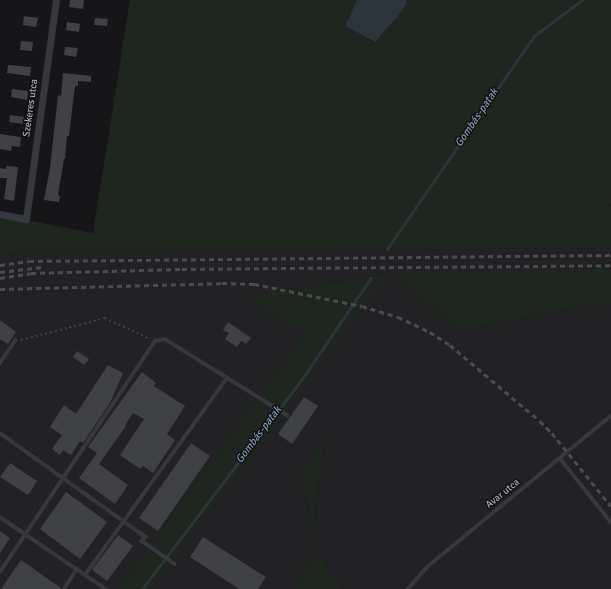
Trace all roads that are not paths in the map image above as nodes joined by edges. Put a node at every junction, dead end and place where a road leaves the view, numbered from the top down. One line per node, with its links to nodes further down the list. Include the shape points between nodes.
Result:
1 (56, 0): 2 (street, Szekeres utca, via 26,219)
2 (0, 214)
3 (15, 341): 4 (lane)
4 (0, 363)
5 (227, 378): 6 (lane); 10 (lane, via 165,339 155,341); 12 (lane)
6 (287, 415)
7 (611, 416): 9 (lane, Avar utca)
8 (0, 433): 10 (lane)
9 (560, 458): 13 (lane); 21 (lane, Avar utca, via 427,567)
10 (63, 479): 12 (lane); 14 (lane)
11 (0, 517): 14 (lane)
12 (124, 520): 15 (lane, via 146,537 142,541); 18 (lane)
13 (611, 522)
14 (26, 534): 16 (lane); 17 (lane)
15 (176, 564)
16 (77, 569): 18 (lane); 19 (lane)
17 (0, 572)
18 (85, 575): 20 (lane)
19 (64, 589)
20 (106, 589)
21 (408, 589)

